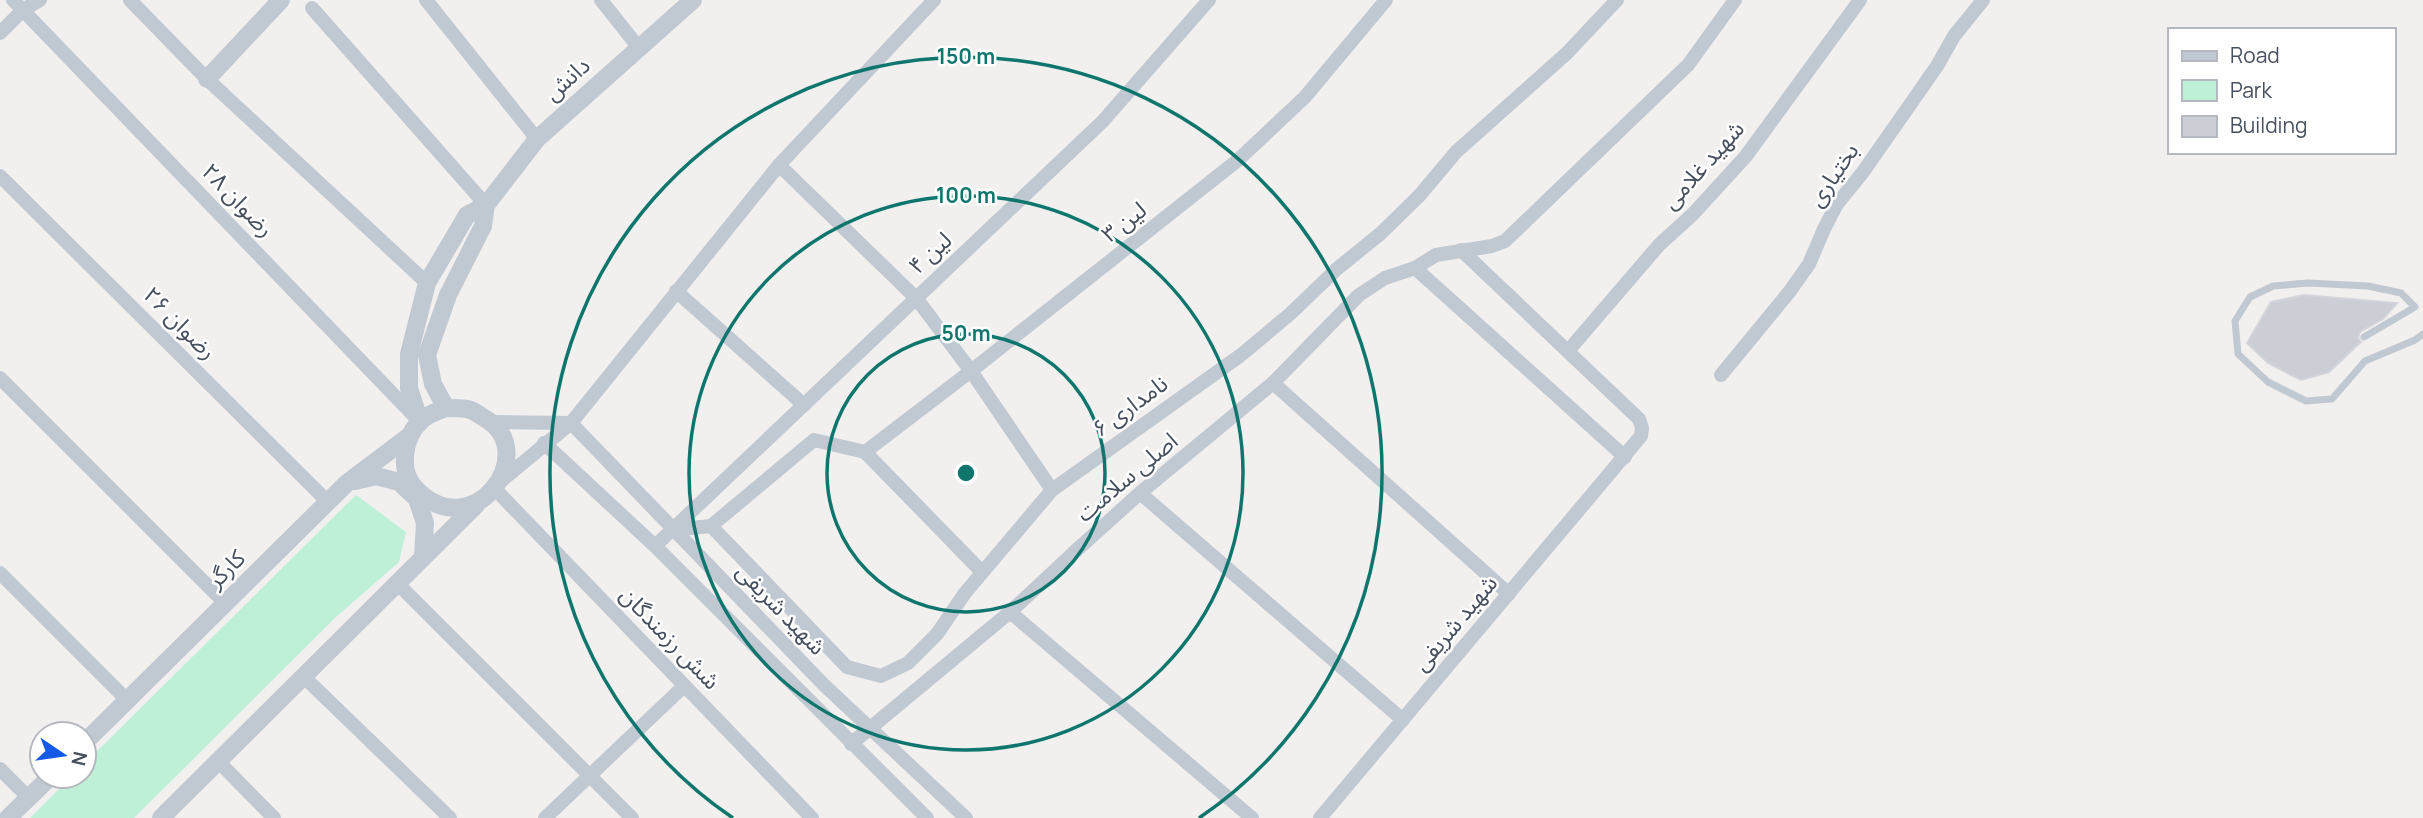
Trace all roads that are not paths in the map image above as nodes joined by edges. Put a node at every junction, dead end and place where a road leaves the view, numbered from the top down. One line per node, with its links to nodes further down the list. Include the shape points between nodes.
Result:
1 (40, 0): 14 (street)
2 (130, 0): 18 (street)
3 (281, 0): 18 (street)
4 (426, 0): 19 (street)
5 (601, 0): 17 (street)
6 (693, 0): 17 (street, دانش)
7 (934, 0): 20 (street)
8 (1209, 0): 27 (street, لین ۴, via 1102,121)
9 (1386, 0): 31 (street, لین ۳, via 1305,97 1263,138)
10 (1617, 0): 46 (street, نامداری ۶, via 1567,53 1456,152 1380,234 1290,314 1241,355)
11 (1735, 0): 23 (street, اصلی سلامت, via 1688,65 1505,241)
12 (1860, 0): 30 (street, شهید غلامی, via 1746,156 1659,245)
13 (1983, 0): 32 (street, بختیاری, via 1838,204 1809,264)
14 (18, 5): 16 (street); 37 (street, رضوان ۲۸)
15 (312, 8): 22 (street)
16 (0, 33)
17 (639, 48): 19 (street, دانش)
18 (207, 79): 25 (street)
19 (537, 139): 22 (street, دانش)
20 (779, 165): 26 (street); 27 (street)
21 (0, 176): 48 (street, رضوان ۲۶)
22 (486, 205): 25 (street, دانش, via 467,215); 36 (street, دانش, via 483,226 448,295 427,355 433,384)
23 (1461, 250): 24 (street, اصلی سلامت, via 1436,255); 30 (street, شهید شریفی)
24 (1415, 268): 34 (street, اصلی سلامت, via 1385,278 1359,295); 43 (street)
25 (427, 283): 37 (street, دانش, via 409,354 409,388)
26 (677, 291): 35 (street); 39 (street)
27 (916, 298): 31 (street); 35 (street, لین ۴)
28 (2423, 334): 29 (lane, via 2365,361 2332,398 2306,401 2268,382 2238,354 2235,321 2250,297 2273,286 2308,282 2401,293 2415,307)
29 (2364, 337)
30 (1568, 351): 43 (street, شهید شریفی, via 1639,419 1641,436)
31 (971, 371): 42 (street, لین ۳); 46 (street)
32 (1721, 376)
33 (0, 378): 58 (street)
34 (1273, 383): 47 (street, اصلی سلامت); 57 (street)
35 (804, 405): 51 (street, لین ۴)
36 (446, 408): 37 (street); 38 (street, via 470,409)
37 (420, 422): 40 (street)
38 (491, 422): 39 (street); 45 (street, via 501,431 506,450)
39 (571, 423): 41 (street); 51 (street, شهید شریفی)
40 (408, 437): 44 (street, کارگر); 49 (street, via 404,461 411,485 429,502 452,509)
41 (544, 443): 45 (street); 52 (street, شهید شریفی)
42 (864, 452): 50 (street, via 814,440); 54 (street)
43 (1625, 457): 57 (street, شهید شریفی)
44 (347, 483): 48 (street, کارگر); 53 (street, via 376,476 399,482 417,499 425,523)
45 (498, 485): 49 (street); 61 (street, شش رزمندگان)
46 (1052, 490): 54 (street, نامداری ۶)
47 (1140, 494): 59 (street, اصلی سلامت); 63 (street)
48 (328, 502): 58 (street, کارگر)
49 (475, 505): 53 (street)
50 (711, 526): 51 (street); 54 (street, نامداری ۶, via 847,667 881,676 908,663 937,634)
51 (672, 530): 52 (street, لین ۴); 64 (street, شهید شریفی)
52 (655, 547): 66 (street, شهید شریفی)
53 (423, 557): 56 (street)
54 (982, 572)
55 (0, 573): 62 (street)
56 (397, 583): 60 (street); 69 (street)
57 (1509, 594): 63 (street, شهید شریفی)
58 (225, 603): 62 (street, کارگر)
59 (1010, 612): 64 (street, اصلی سلامت); 81 (street)
60 (303, 676): 67 (street); 75 (street)
61 (684, 686): 69 (street); 78 (street, شش رزمندگان)
62 (127, 701): 65 (street, کارگر)
63 (1403, 720): 82 (street, شهید شریفی)
64 (870, 726): 66 (street, اصلی سلامت); 80 (street, شهید شریفی)
65 (98, 729)
66 (851, 744): 79 (street, شهید شریفی)
67 (218, 761): 73 (street); 74 (street)
68 (0, 769): 71 (street)
69 (590, 775): 76 (street); 77 (street)
70 (37, 790): 71 (street)
71 (29, 798): 72 (street)
72 (8, 818)
73 (161, 818)
74 (274, 818)
75 (450, 818)
76 (545, 818)
77 (632, 818)
78 (812, 818)
79 (927, 818)
80 (966, 818)
81 (1252, 818)
82 (1320, 818)

